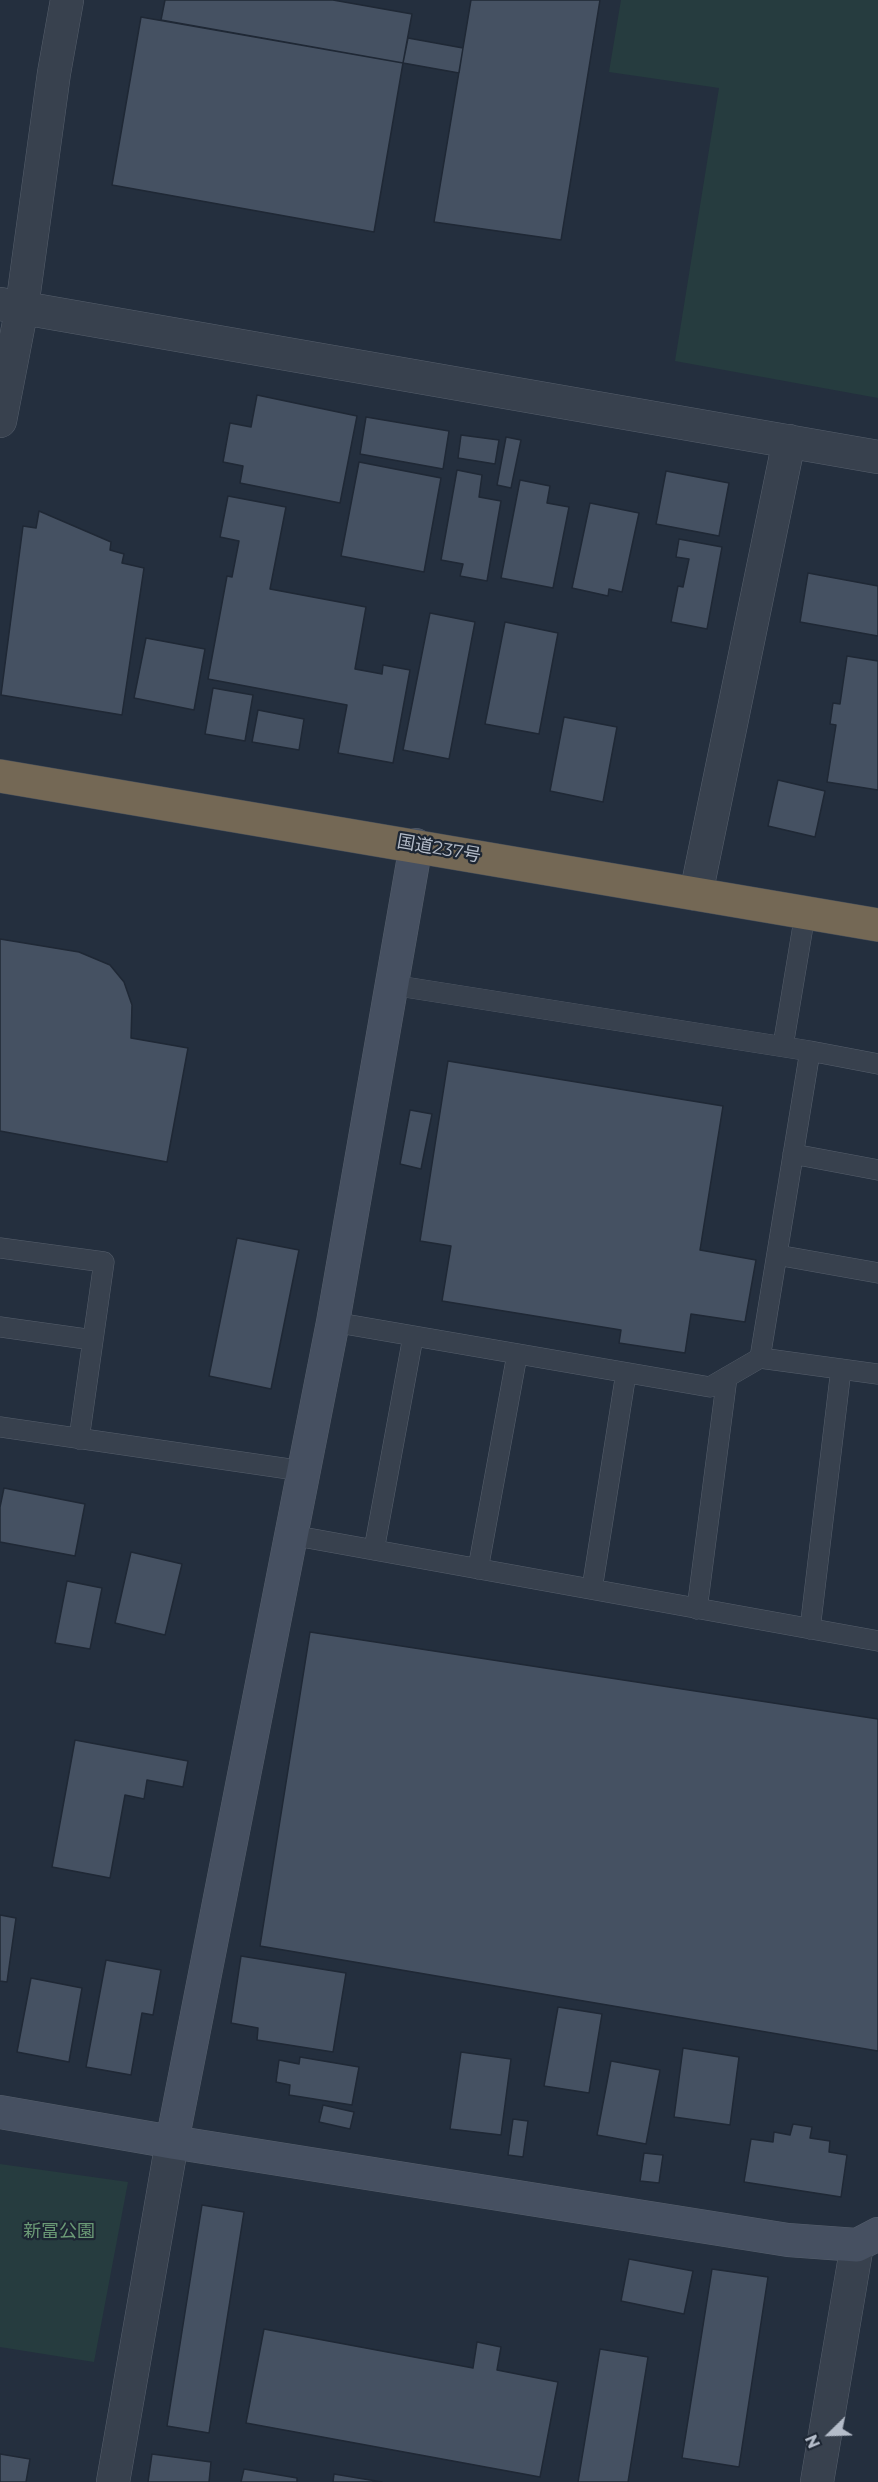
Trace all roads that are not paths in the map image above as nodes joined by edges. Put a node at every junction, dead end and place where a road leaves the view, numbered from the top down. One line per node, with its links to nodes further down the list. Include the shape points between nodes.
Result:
1 (67, 0): 2 (street)
2 (11, 305): 3 (street); 4 (street)
3 (0, 421)
4 (789, 441): 5 (street); 8 (street)
5 (878, 457)
6 (0, 777): 7 (highway, 国道237号)
7 (416, 845): 8 (highway, 国道237号); 11 (street)
8 (696, 894): 9 (highway, 国道237号)
9 (805, 914): 10 (highway, 国道237号); 12 (lane)
10 (878, 925)
11 (392, 985): 12 (lane); 20 (street)
12 (783, 1046): 13 (lane)
13 (810, 1051): 14 (lane); 15 (lane)
14 (878, 1064)
15 (793, 1154): 16 (lane); 18 (lane)
16 (878, 1170)
17 (0, 1248): 23 (lane, via 104,1262)
18 (777, 1255): 19 (lane); 25 (lane)
19 (878, 1273)
20 (333, 1322): 22 (lane); 32 (street)
21 (0, 1327): 23 (lane)
22 (412, 1336): 24 (lane); 34 (lane)
23 (93, 1340): 31 (lane)
24 (517, 1355): 27 (lane); 35 (lane)
25 (760, 1358): 26 (lane); 29 (lane)
26 (841, 1369): 28 (lane); 38 (lane)
27 (626, 1373): 29 (lane, via 710,1387); 36 (lane)
28 (878, 1374)
29 (728, 1377): 37 (lane)
30 (0, 1427): 31 (lane)
31 (79, 1439): 32 (lane)
32 (303, 1471): 33 (street)
33 (291, 1535): 34 (lane); 41 (street)
34 (374, 1550): 35 (lane)
35 (478, 1569): 36 (lane)
36 (592, 1589): 37 (lane)
37 (697, 1608): 38 (lane)
38 (810, 1629): 39 (lane)
39 (878, 1641)
40 (0, 2112): 41 (street)
41 (172, 2142): 42 (street, via 788,2240); 43 (street)
42 (867, 2240): 44 (street)
43 (113, 2482)
44 (817, 2482)

